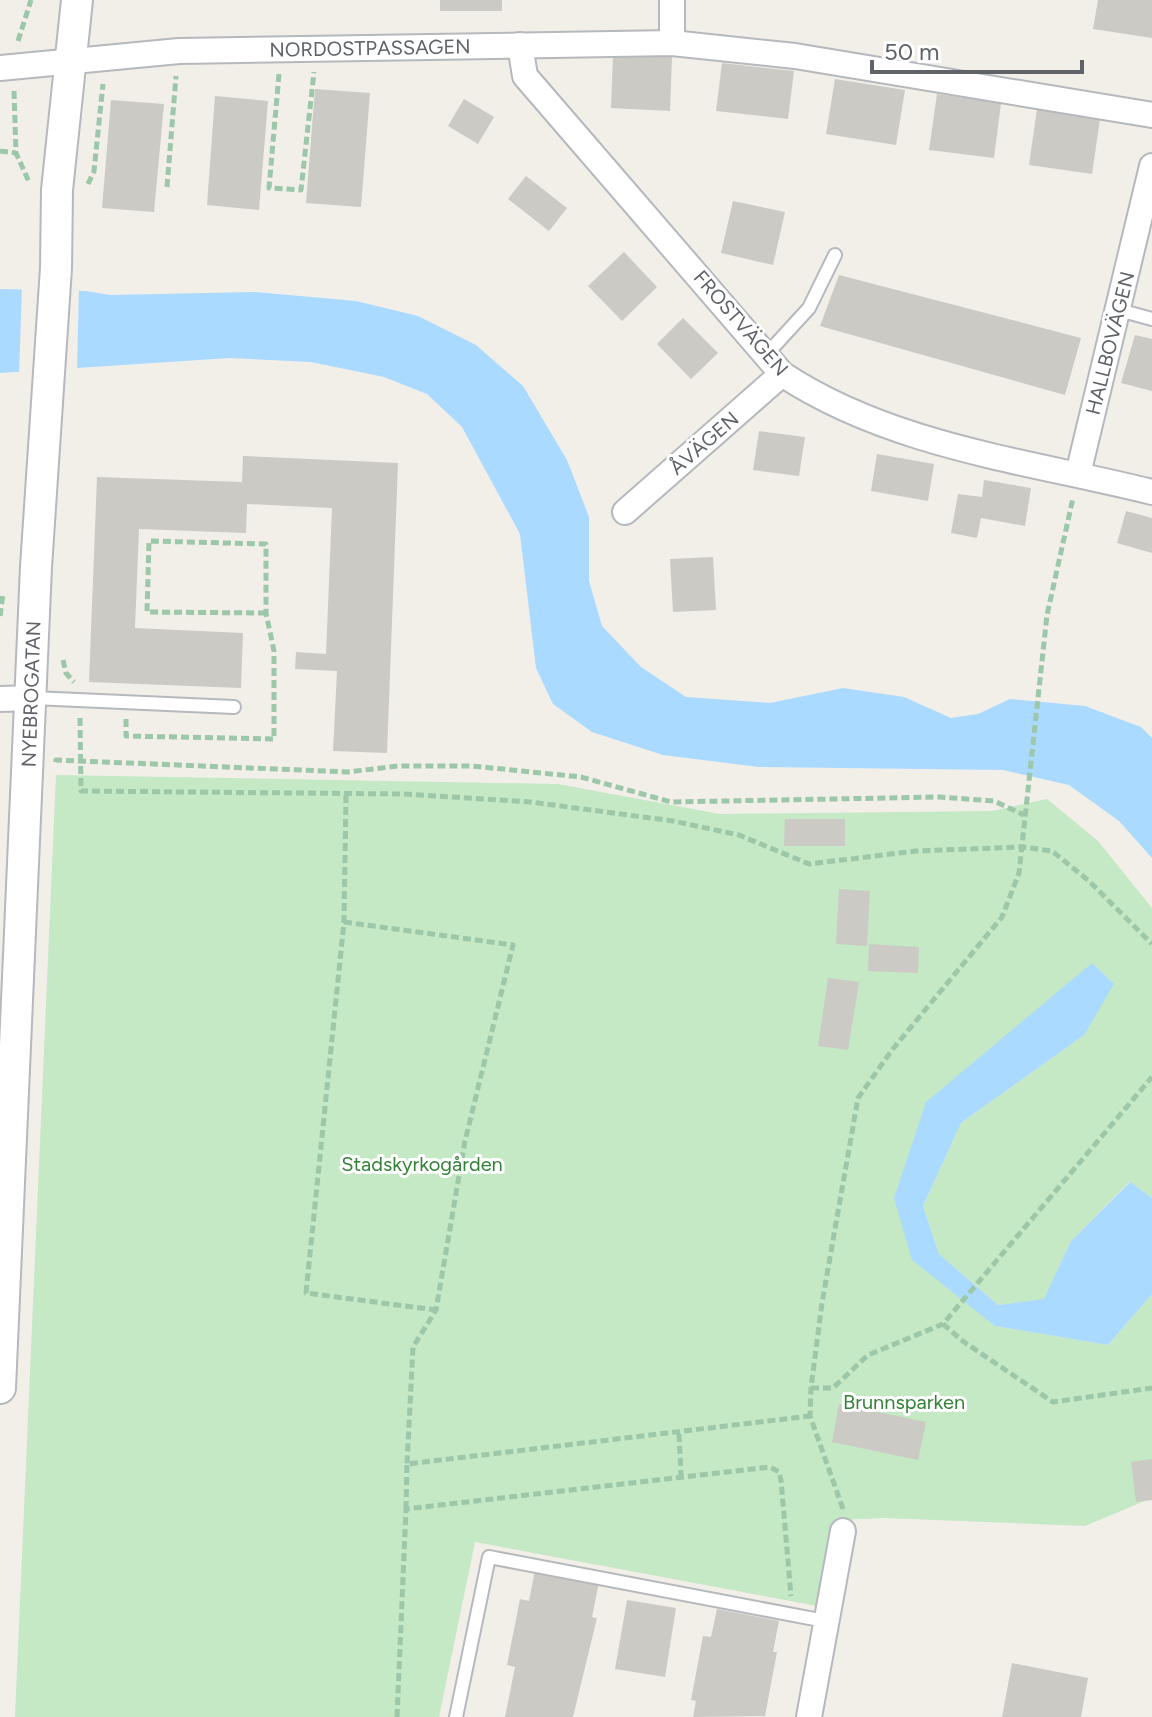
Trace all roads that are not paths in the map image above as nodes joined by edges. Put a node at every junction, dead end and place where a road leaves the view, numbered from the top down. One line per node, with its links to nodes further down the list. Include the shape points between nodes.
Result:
1 (77, 0): 5 (street, NYEBROGATAN)
2 (672, 0): 3 (street)
3 (672, 43): 4 (street, NORDOSTPASSAGEN); 7 (street, NORDOSTPASSAGEN, via 795,56)
4 (520, 45): 5 (street, NORDOSTPASSAGEN, via 179,51); 12 (street, FROSTVÄGEN, via 525,76)
5 (69, 62): 6 (street, NORDOSTPASSAGEN); 17 (street, NYEBROGATAN, via 57,190)
6 (8, 67)
7 (1152, 115)
8 (1152, 166): 10 (street, HALLBOVÄGEN)
9 (835, 255): 12 (lane, via 809,308)
10 (1119, 310): 11 (lane); 14 (street, HALLBOVÄGEN)
11 (1152, 319)
12 (766, 355): 13 (street, FROSTVÄGEN)
13 (782, 374): 14 (street, FROSTVÄGEN, via 818,398 891,430); 16 (street, ÅVÄGEN)
14 (1078, 474): 15 (street, FROSTVÄGEN)
15 (1152, 492)
16 (625, 512)
17 (33, 698): 18 (street); 19 (lane); 20 (street, NYEBROGATAN)
18 (0, 699)
19 (234, 707)
20 (0, 1388)
21 (843, 1531): 22 (street)
22 (825, 1621): 23 (lane, via 489,1557); 24 (street)
23 (456, 1717)
24 (809, 1717)

